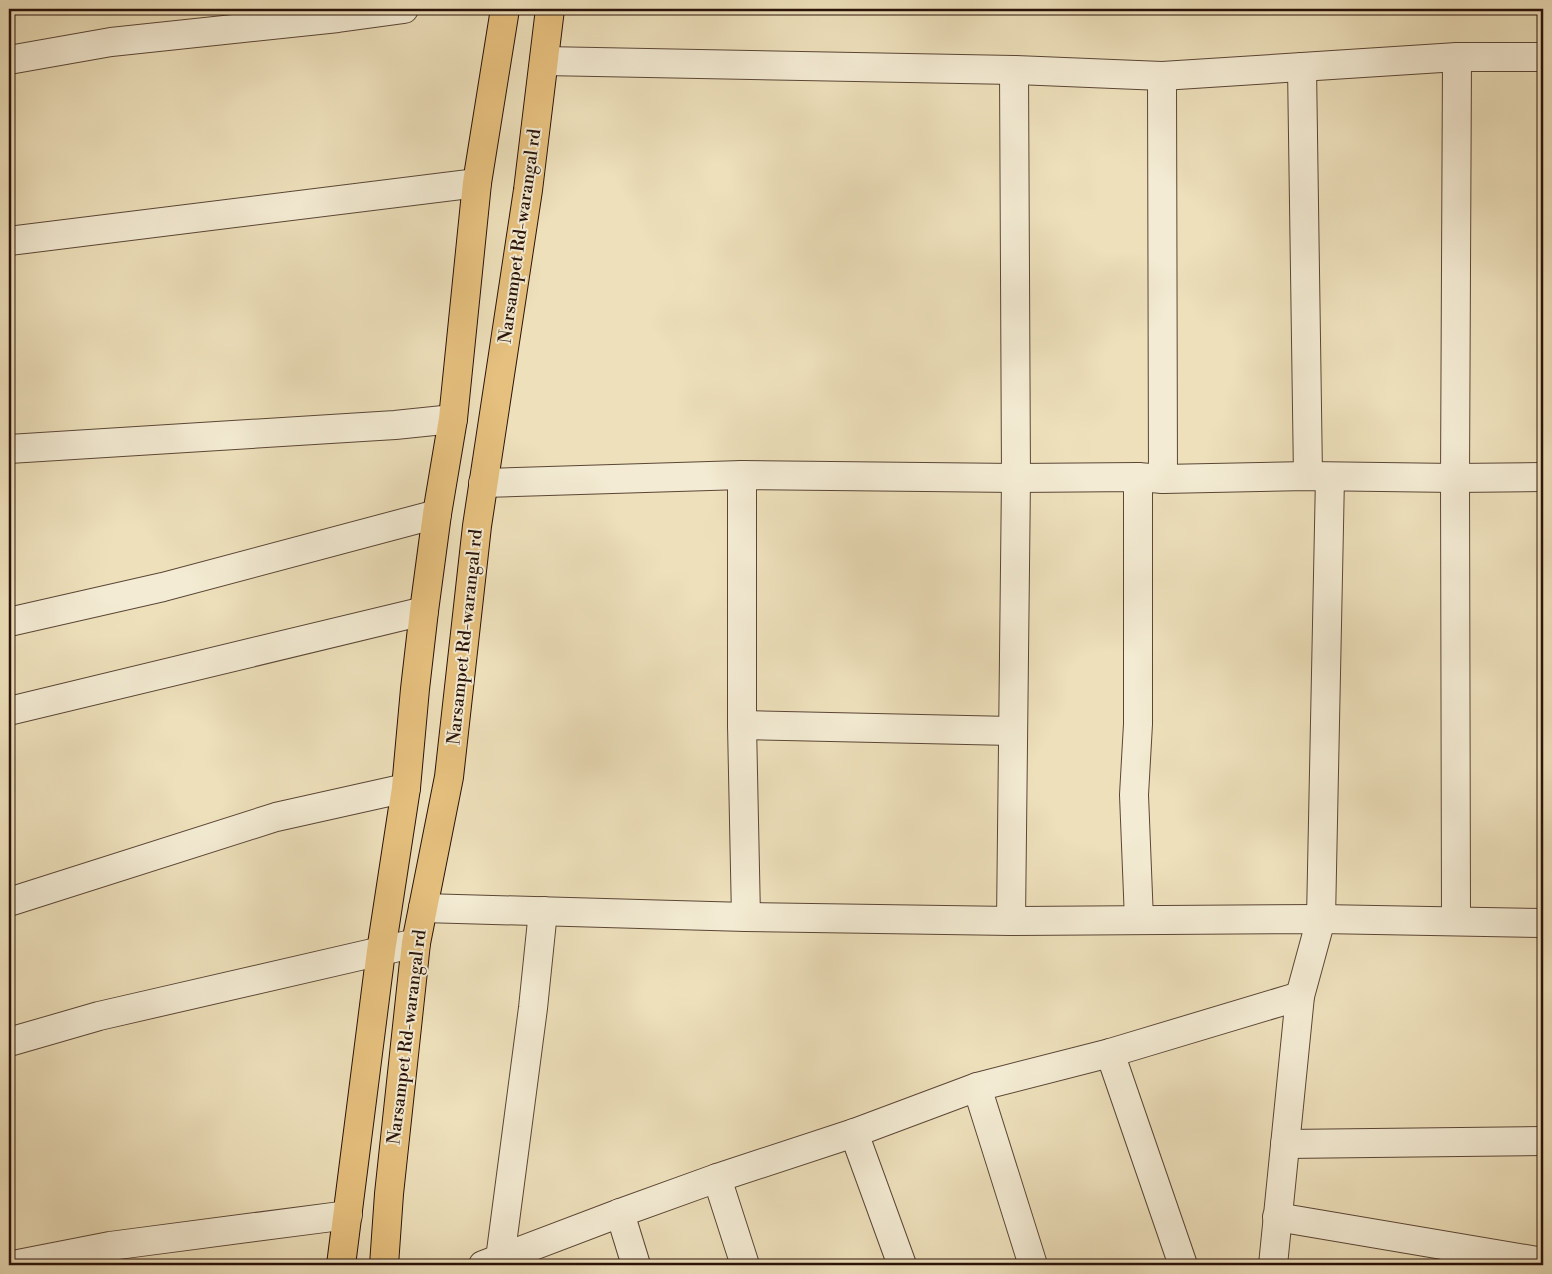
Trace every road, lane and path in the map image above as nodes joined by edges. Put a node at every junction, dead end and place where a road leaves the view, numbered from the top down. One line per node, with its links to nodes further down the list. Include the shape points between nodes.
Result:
1 (404, 9): 6 (street, via 111,42)
2 (505, 9): 11 (main road, Narsampet Rd-warangal rd)
3 (550, 9): 7 (main road, Narsampet Rd-warangal rd)
4 (1457, 57): 5 (street); 8 (street); 20 (street)
5 (1543, 57)
6 (9, 60)
7 (544, 61): 9 (street); 21 (main road, Narsampet Rd-warangal rd, via 528,190)
8 (1302, 68): 10 (street); 16 (street)
9 (1014, 70): 10 (street); 18 (street)
10 (1162, 76): 19 (street)
11 (477, 183): 12 (street); 13 (main road, Narsampet Rd-warangal rd)
12 (9, 241)
13 (453, 419): 14 (street); 22 (main road, Narsampet Rd-warangal rd)
14 (9, 449)
15 (742, 475): 18 (street); 21 (street); 26 (street)
16 (1319, 477): 19 (street); 20 (street); 33 (street)
17 (1543, 477): 20 (street)
18 (1016, 478): 19 (street); 27 (street)
19 (1150, 478): 34 (street, via 1134,796)
20 (1455, 478): 35 (street)
21 (483, 483): 30 (main road, Narsampet Rd-warangal rd, via 449,777)
22 (437, 514): 23 (main road, Narsampet Rd-warangal rd); 24 (street, via 163,587)
23 (424, 611): 25 (street); 28 (main road, Narsampet Rd-warangal rd)
24 (9, 622)
25 (9, 711)
26 (742, 725): 27 (street); 32 (street)
27 (1012, 731): 36 (street)
28 (406, 788): 29 (street, via 276,817); 39 (main road, Narsampet Rd-warangal rd)
29 (9, 902)
30 (423, 908): 31 (street); 38 (main road, Narsampet Rd-warangal rd)
31 (543, 911): 32 (street); 52 (street, via 533,1008)
32 (746, 917): 36 (street)
33 (1321, 919): 34 (street); 35 (street); 40 (street)
34 (1139, 920): 36 (street)
35 (1456, 920): 37 (street)
36 (1011, 921)
37 (1543, 923)
38 (416, 944): 39 (street); 56 (main road, Narsampet Rd-warangal rd)
39 (381, 951): 41 (street, via 99,1016); 49 (main road, Narsampet Rd-warangal rd)
40 (1300, 996): 42 (street); 46 (street)
41 (9, 1042)
42 (1110, 1052): 43 (street); 61 (street)
43 (977, 1087): 44 (street); 60 (street)
44 (854, 1133): 47 (street); 59 (street)
45 (1543, 1142): 46 (street)
46 (1285, 1144): 50 (street)
47 (717, 1178): 48 (street); 58 (street)
48 (620, 1213): 52 (street); 57 (street)
49 (348, 1215): 51 (street); 55 (main road, Narsampet Rd-warangal rd)
50 (1277, 1217): 53 (street); 62 (street)
51 (111, 1256): 54 (street)
52 (491, 1262)
53 (1543, 1262)
54 (13, 1265)
55 (341, 1265)
56 (384, 1265)
57 (636, 1265)
58 (745, 1265)
59 (902, 1265)
60 (1033, 1265)
61 (1183, 1265)
62 (1272, 1265)

